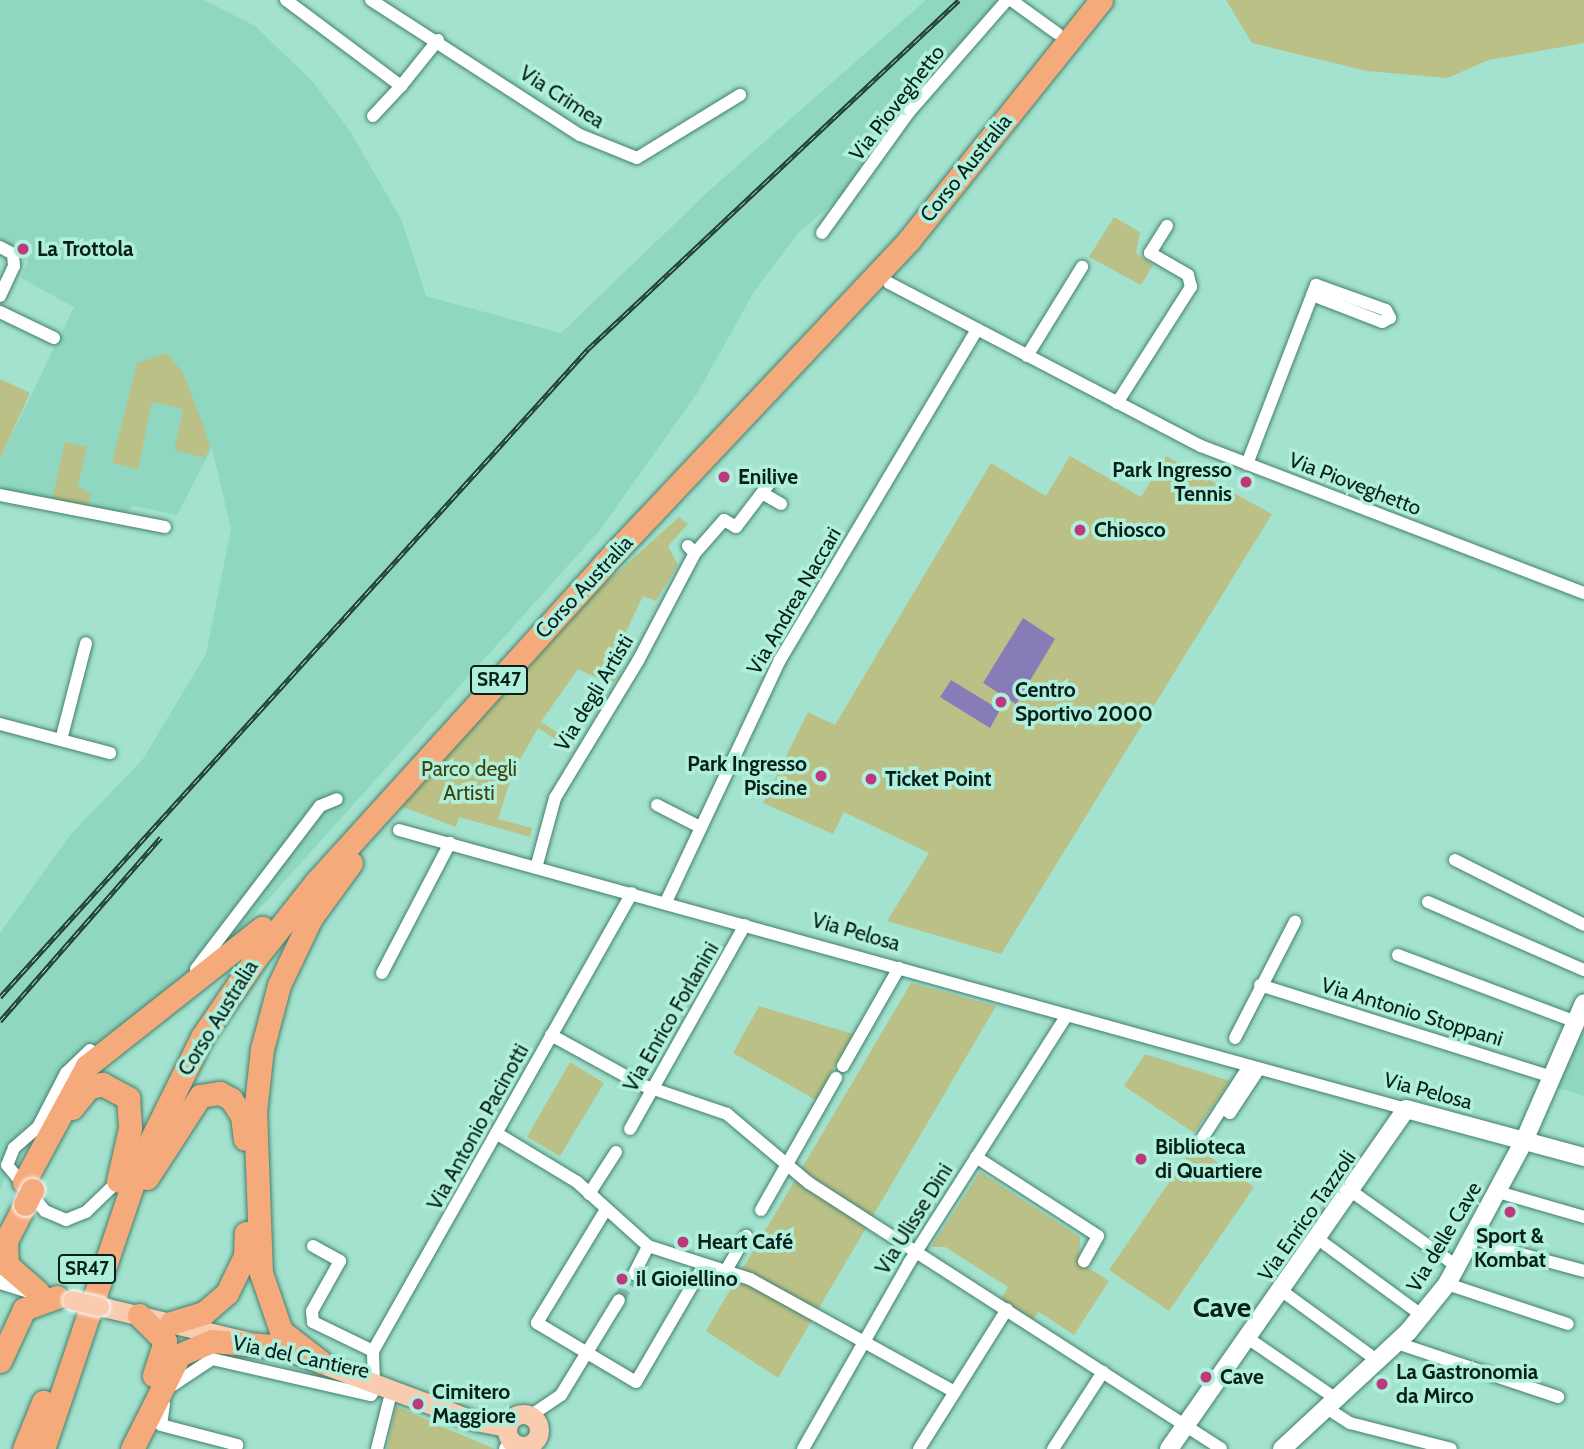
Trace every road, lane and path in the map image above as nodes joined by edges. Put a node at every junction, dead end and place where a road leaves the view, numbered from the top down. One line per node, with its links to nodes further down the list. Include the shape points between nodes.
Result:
1 (286, 0): 8 (street)
2 (1009, 0): 6 (street, Via Pioveghetto); 12 (street, Via Pioveghetto, via 909,112)
3 (1083, 0): 6 (highway, Corso Australia / SR47)
4 (1101, 0): 34 (highway, Corso Australia / SR47, via 909,240)
5 (378, 2): 7 (street, Via Crimea)
6 (1057, 33): 48 (highway, Corso Australia / SR47, via 898,229 455,707)
7 (438, 40): 8 (street); 9 (street, Via Crimea, via 580,135 637,158)
8 (401, 86): 10 (street)
9 (740, 95)
10 (373, 116)
11 (1167, 226): 22 (street, via 1150,253 1188,275 1191,288)
12 (822, 233)
13 (0, 247): 17 (street, via 13,254 14,267)
14 (1082, 267): 21 (street)
15 (888, 283): 19 (street, Via Pioveghetto)
16 (1312, 295): 16 (street, via 1382,322 1390,318 1386,310 1320,283); 23 (street)
17 (0, 296)
18 (0, 312): 20 (street)
19 (977, 329): 21 (street, Via Pioveghetto); 37 (street, Via Andrea Naccari, via 780,660)
20 (54, 338)
21 (1027, 356): 22 (street, Via Pioveghetto)
22 (1117, 403): 23 (street, Via Pioveghetto)
23 (1247, 464): 29 (street, Via Pioveghetto)
24 (771, 481): 25 (street)
25 (762, 493): 27 (street); 41 (street, Via degli Artisti, via 736,527 724,520 691,549 622,691 555,798)
26 (0, 495): 28 (street)
27 (781, 504)
28 (165, 527)
29 (1584, 593)
30 (86, 643): 32 (street)
31 (0, 724): 32 (street)
32 (61, 740): 33 (street)
33 (110, 753)
34 (408, 780): 85 (highway, Corso Australia / SR47, via 286,918 202,1037 153,1131); 114 (highway, via 299,940 270,1016 257,1080 261,1273 281,1331)
35 (337, 799): 73 (street, Corso Australia, via 320,806 201,965 79,1059 38,1127 8,1155 9,1173 57,1219 74,1219)
36 (657, 805): 37 (street)
37 (700, 827): 43 (street, Via Andrea Naccari)
38 (399, 830): 39 (street, Via Pelosa)
39 (450, 843): 41 (street, Via Pelosa); 52 (street)
40 (1455, 860): 47 (street)
41 (536, 868): 42 (street, Via Pelosa)
42 (632, 893): 43 (street, Via Pelosa); 57 (street, Via Antonio Pacinotti)
43 (666, 902): 46 (street, Via Pelosa)
44 (1428, 902): 51 (street)
45 (1295, 922): 53 (street)
46 (745, 925): 50 (street, Via Pelosa); 63 (street, Via Enrico Forlanini)
47 (1584, 925)
48 (262, 928): 73 (highway, Corso Australia / SR47, via 190,1033); 76 (highway, via 87,1066)
49 (1398, 955): 56 (street)
50 (899, 968): 55 (street, Via Pelosa); 59 (street)
51 (1584, 970)
52 (382, 973)
53 (1260, 985): 58 (street); 61 (street, Via Antonio Stoppani)
54 (1584, 1003): 56 (street, Via delle Cave)
55 (1067, 1015): 60 (street, Via Pelosa); 70 (street, Via Ulisse Dini)
56 (1576, 1023): 61 (street, Via delle Cave)
57 (551, 1035): 63 (street); 66 (street, Via Antonio Pacinotti)
58 (1235, 1038)
59 (843, 1066)
60 (1254, 1068): 64 (street, Via Pelosa); 67 (street, via 1230,1113 1222,1108)
61 (1552, 1077): 68 (street, Via delle Cave)
62 (836, 1078): 72 (street)
63 (652, 1088): 65 (street, Via Enrico Forlanini); 72 (street, via 727,1114)
64 (1406, 1109): 68 (street, Via Pelosa); 74 (street, Via Enrico Tazzoli)
65 (629, 1129)
66 (496, 1133): 77 (street); 110 (street, Via Antonio Pacinotti)
67 (1203, 1137)
68 (1524, 1141): 71 (street, Via Pelosa); 75 (street, Via delle Cave)
69 (616, 1152): 77 (street)
70 (976, 1157): 88 (street, Via Ulisse Dini); 89 (street, via 1098,1236)
71 (1584, 1157)
72 (785, 1165): 78 (street); 88 (street)
73 (118, 1181): 76 (highway, via 132,1111 117,1087 102,1084 78,1097); 119 (highway, Corso Australia / SR47)
74 (1351, 1192): 84 (street, Via Enrico Tazzoli); 91 (street)
75 (1498, 1192): 80 (street); 83 (street, Via delle Cave)
76 (25, 1193): 81 (highway); 98 (highway, via 6,1241 6,1265)
77 (589, 1194): 79 (street)
78 (761, 1210)
79 (605, 1211): 87 (street); 111 (street, via 537,1323)
80 (1584, 1217)
81 (0, 1223)
82 (746, 1236): 93 (street)
83 (1476, 1236): 91 (street, Via delle Cave); 92 (street, via 1492,1246)
84 (1318, 1239): 97 (street, Via Enrico Tazzoli); 102 (street)
85 (109, 1245): 103 (highway, via 190,1104 211,1093 231,1100 244,1128 245,1256 219,1303); 109 (highway, Corso Australia / SR47)
86 (313, 1246): 110 (street, via 340,1261 312,1311 313,1322)
87 (649, 1247): 90 (street); 94 (street)
88 (916, 1251): 100 (street); 106 (street, Via Ulisse Dini)
89 (1084, 1261)
90 (703, 1267): 93 (street); 111 (street, via 636,1382)
91 (1458, 1267): 96 (street, Via delle Cave)
92 (1584, 1271)
93 (725, 1272): 106 (street, via 750,1279)
94 (634, 1274)
95 (0, 1283): 98 (street)
96 (1447, 1284): 102 (street, Via delle Cave); 104 (street)
97 (1282, 1291): 105 (street, Via Enrico Tazzoli); 113 (street)
98 (47, 1294): 101 (main road, bridge); 112 (highway, via 24,1309)
99 (619, 1300): 111 (street)
100 (1007, 1309): 115 (street); 117 (street)
101 (139, 1315): 103 (main road); 129 (highway, via 162,1333 164,1351)
102 (1423, 1316): 107 (street, Via delle Cave)
103 (171, 1323): 108 (main road)
104 (1568, 1324)
105 (1249, 1339): 120 (street); 121 (street, Via Enrico Tazzoli)
106 (863, 1343): 117 (street); 132 (street, Via Ulisse Dini)
107 (1397, 1343): 113 (street, Via delle Cave); 118 (street)
108 (272, 1346): 114 (main road); 130 (highway, via 212,1341 179,1355)
109 (73, 1349): 127 (highway, Corso Australia / SR47); 128 (highway)
110 (373, 1351): 116 (street)
111 (588, 1353): 122 (street, via 549,1406)
112 (0, 1361)
113 (1378, 1361): 120 (street, Via delle Cave)
114 (321, 1362): 116 (main road)
115 (1103, 1372): 121 (street); 134 (street)
116 (382, 1385): 123 (main road); 124 (street, Via del Cantiere, via 371,1395 222,1359 196,1364 173,1383 160,1425); 131 (street)
117 (953, 1394): 133 (street)
118 (1558, 1397)
119 (45, 1399): 125 (highway); 126 (highway, Corso Australia / SR47)
120 (1330, 1403): 137 (street, Via delle Cave); 138 (street, via 1350,1423)
121 (1186, 1427): 135 (street, Via Enrico Tazzoli); 136 (street)
122 (538, 1432): 123 (main road, via 524,1446); 123 (main road, via 516,1416)
123 (507, 1439)
124 (237, 1445)
125 (24, 1449)
126 (31, 1449)
127 (43, 1449)
128 (52, 1449)
129 (122, 1449)
130 (132, 1449)
131 (377, 1449)
132 (803, 1449)
133 (919, 1449)
134 (1053, 1449)
135 (1170, 1449)
136 (1221, 1449)
137 (1282, 1449)
138 (1451, 1449)

